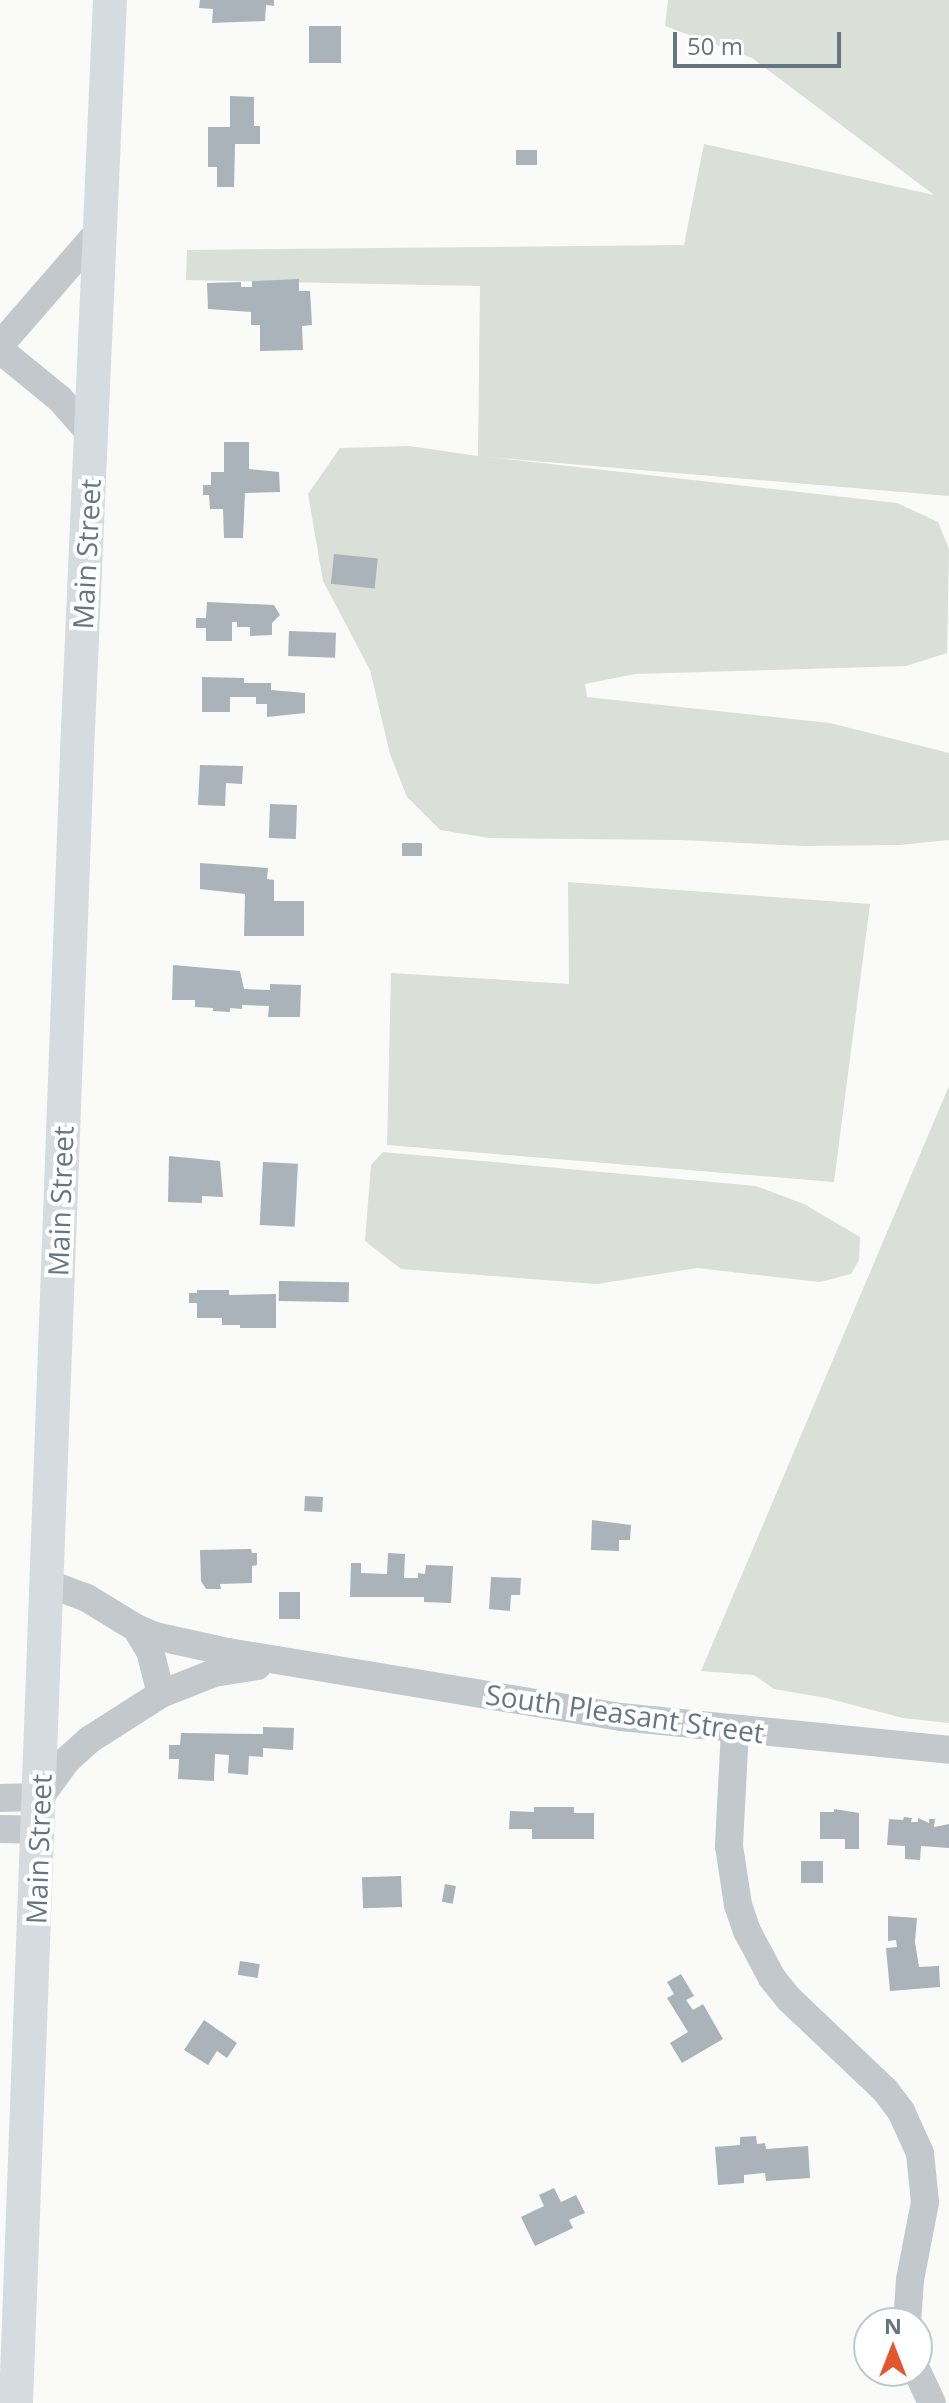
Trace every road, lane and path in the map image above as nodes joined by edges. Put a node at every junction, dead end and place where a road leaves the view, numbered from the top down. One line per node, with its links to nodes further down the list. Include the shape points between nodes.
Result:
1 (110, 0): 2 (main road, Main Street)
2 (100, 230): 3 (street); 4 (main road, Main Street)
3 (0, 348): 4 (street, via 60,399)
4 (91, 434): 5 (main road, Main Street)
5 (47, 1583): 6 (street, South Pleasant Street, via 87,1598); 12 (main road, Main Street)
6 (136, 1628): 7 (street, South Pleasant Street, via 177,1642); 8 (street, via 150,1651)
7 (302, 1664): 8 (street, South Pleasant Street, via 233,1668); 9 (street, South Pleasant Street, via 533,1704)
8 (161, 1694): 12 (street, South Pleasant Street, via 67,1760)
9 (735, 1730): 10 (street, South Pleasant Street); 14 (street, via 729,1846 747,1931 790,2000 885,2090 920,2153 925,2202)
10 (949, 1750)
11 (0, 1798): 12 (street)
12 (40, 1813): 13 (street); 15 (main road, Main Street)
13 (0, 1829)
14 (908, 2307)
15 (16, 2403)

